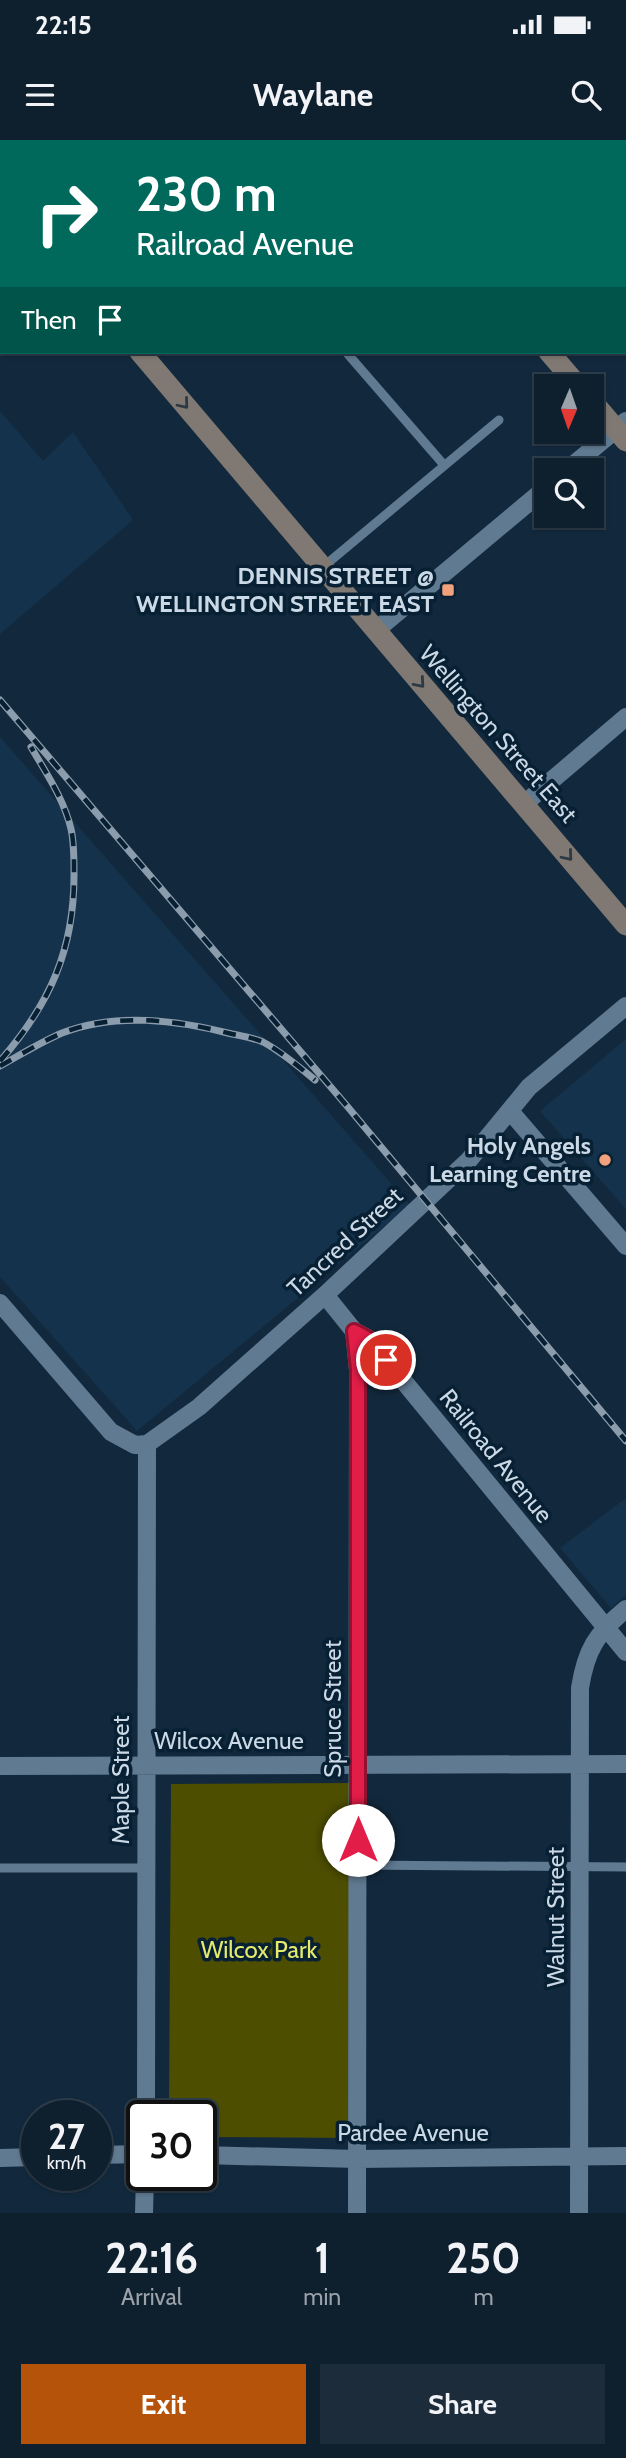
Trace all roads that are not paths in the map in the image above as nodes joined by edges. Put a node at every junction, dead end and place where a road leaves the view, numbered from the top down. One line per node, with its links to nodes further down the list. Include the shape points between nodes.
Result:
1 (142, 354): 11 (main road, Wellington Street East, one-way to 11)
2 (348, 354): 9 (lane)
3 (551, 354): 4 (main road)
4 (568, 374)
5 (604, 413): 7 (main road)
6 (499, 419): 9 (lane)
7 (622, 430): 8 (street)
8 (584, 458)
9 (444, 465): 11 (lane)
10 (534, 498): 12 (street)
11 (323, 566): 12 (main road, Wellington Street East)
12 (375, 631): 14 (main road, Wellington Street East, one-way to 14)
13 (626, 717): 14 (street)
14 (524, 804): 15 (main road, Wellington Street East, one-way to 15)
15 (626, 925)
16 (626, 1006): 17 (street, Tancred Street, via 530,1087)
17 (510, 1111): 18 (street); 19 (street, Tancred Street, via 469,1160)
18 (626, 1245)
19 (324, 1295): 21 (street, Railroad Avenue); 22 (street, Tancred Street, via 199,1407)
20 (0, 1303): 22 (street, via 111,1432 135,1445)
21 (354, 1331): 24 (street, Railroad Avenue, via 369,1339); 30 (street, Spruce Street, via 358,1370)
22 (147, 1444): 28 (street, Maple Street)
23 (626, 1609): 24 (street, Walnut Street)
24 (605, 1627): 25 (street, Railroad Avenue); 26 (street, Walnut Street, via 584,1662)
25 (626, 1653)
26 (582, 1763): 27 (street, Wilcox Avenue); 30 (street, Wilcox Avenue); 32 (street, Walnut Street)
27 (626, 1764)
28 (145, 1765): 29 (street, Wilcox Avenue); 30 (street, Wilcox Avenue); 35 (street, Maple Street)
29 (0, 1766)
30 (358, 1766): 31 (street, Spruce Street)
31 (358, 1865): 32 (lane); 42 (street, Spruce Street)
32 (581, 1867): 33 (lane); 38 (street, Walnut Street)
33 (626, 1867)
34 (0, 1868): 35 (lane)
35 (145, 1868): 36 (street, Maple Street)
36 (145, 2100)
37 (217, 2155): 42 (street, Pardee Avenue)
38 (580, 2156): 39 (street, Pardee Avenue); 42 (street, Pardee Avenue); 46 (street, Walnut Street)
39 (626, 2156)
40 (21, 2157): 41 (street)
41 (0, 2158)
42 (358, 2159): 45 (street, Spruce Street)
43 (145, 2191): 44 (street)
44 (144, 2213)
45 (357, 2213)
46 (579, 2213)

